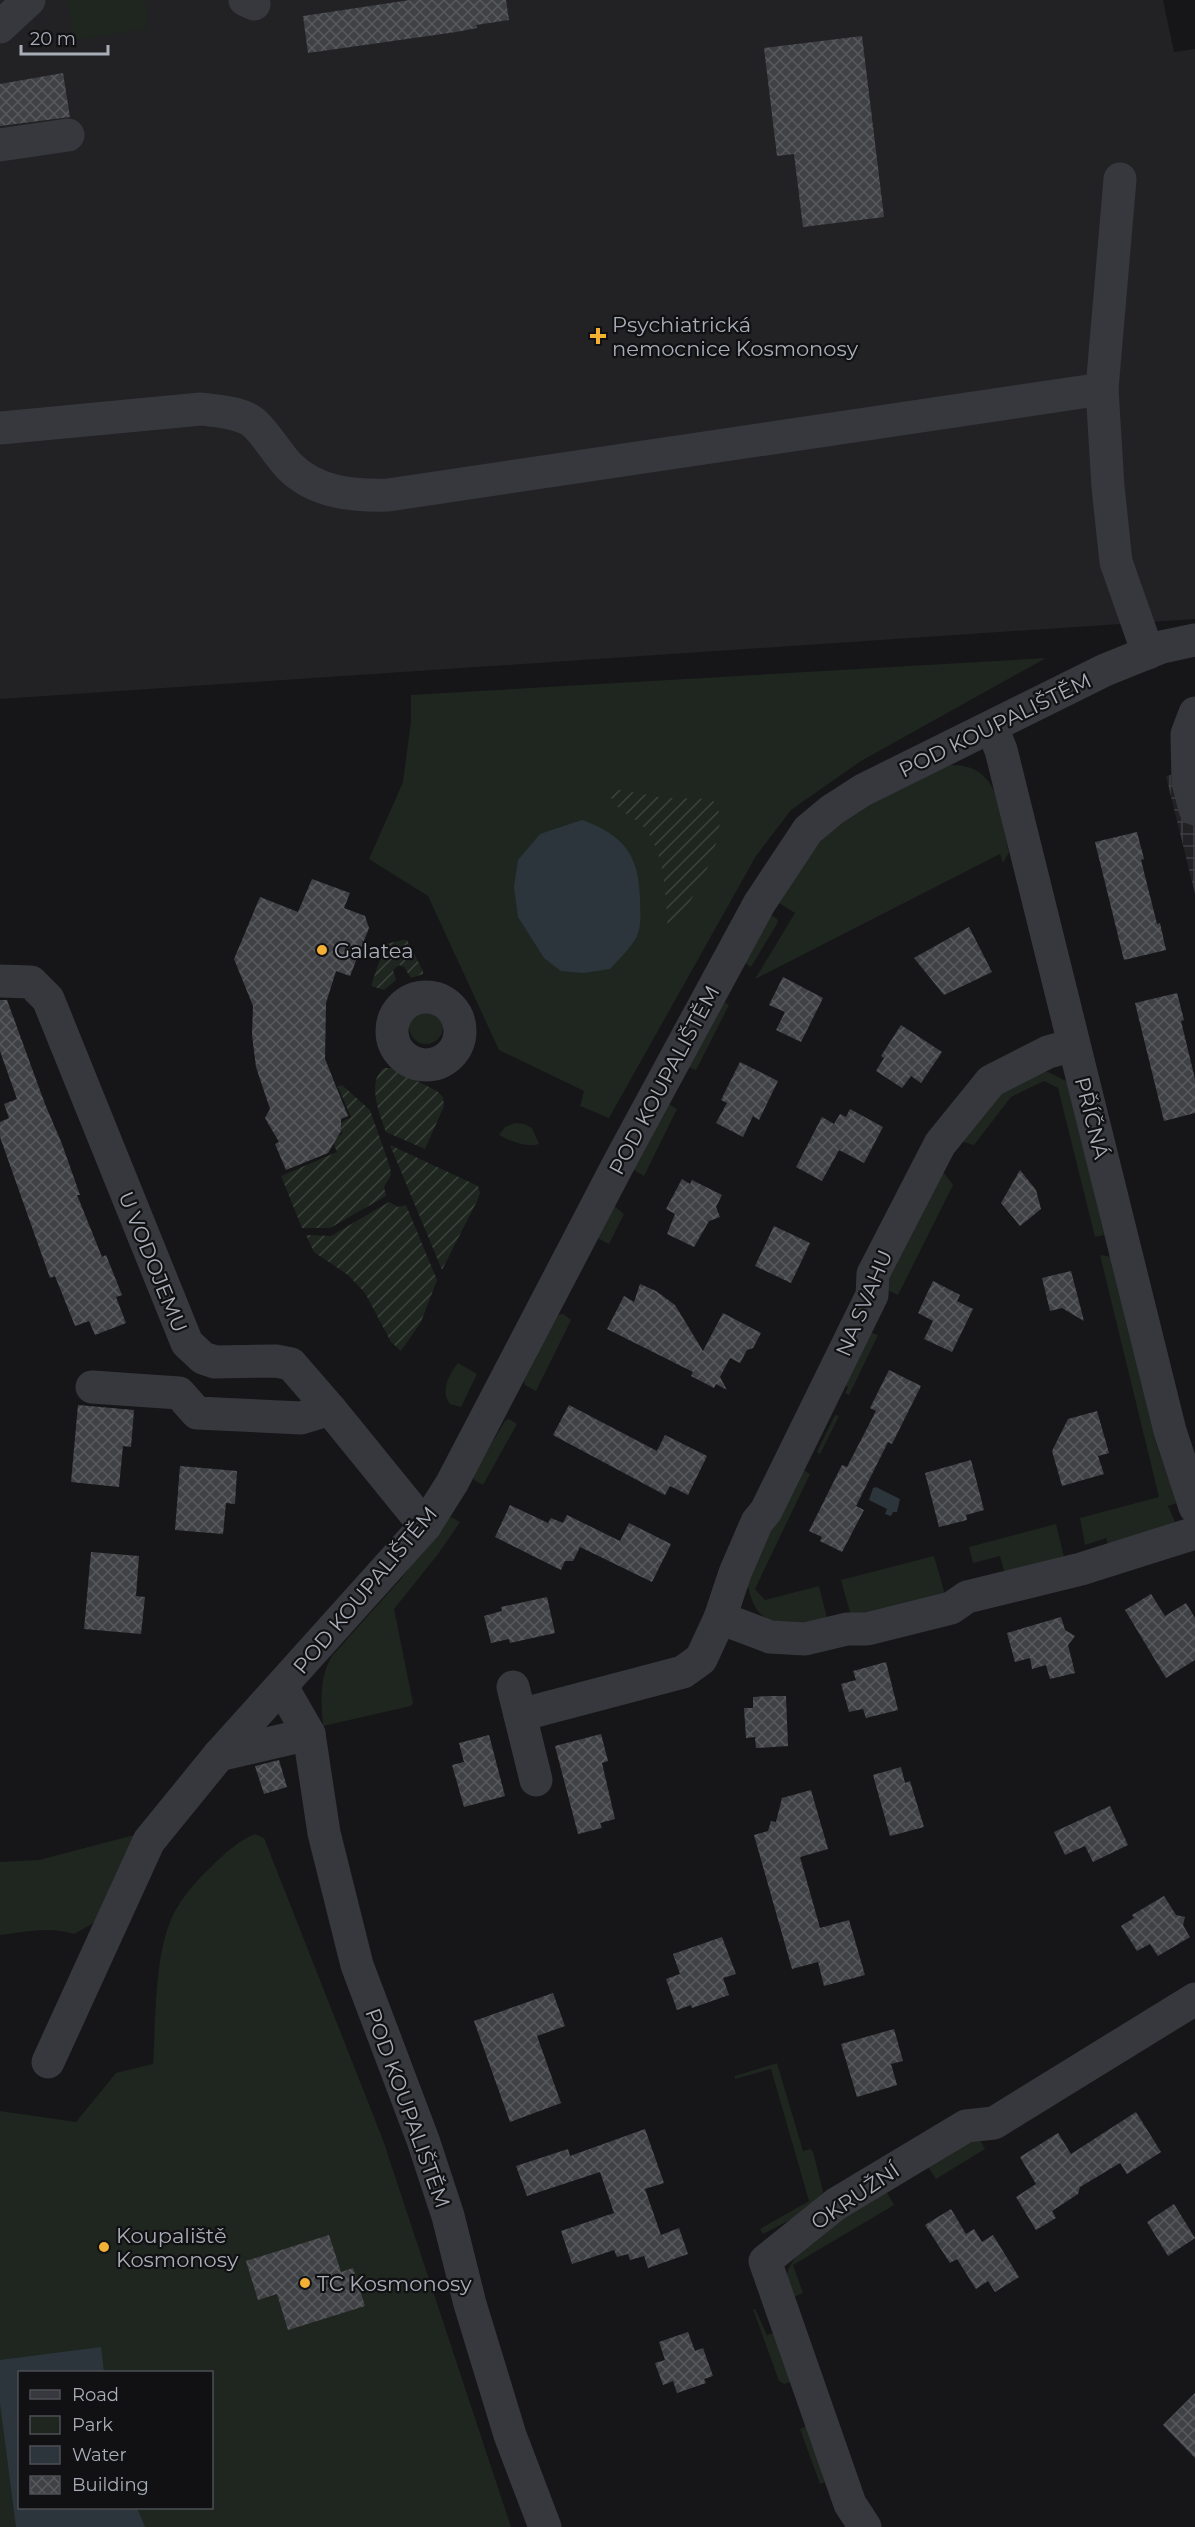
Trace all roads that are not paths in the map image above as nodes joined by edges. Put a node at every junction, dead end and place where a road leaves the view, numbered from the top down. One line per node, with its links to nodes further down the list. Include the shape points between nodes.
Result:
1 (29, 0): 2 (street)
2 (0, 27)
3 (68, 135): 4 (street)
4 (0, 145)
5 (1120, 179): 6 (street)
6 (1102, 389): 7 (street, via 388,495 358,496 312,483 291,469 253,422 228,412 201,409); 9 (street, via 1116,562)
7 (0, 428)
8 (1195, 640): 9 (street, POD KOUPALIŠTĚM)
9 (1148, 652): 11 (street, POD KOUPALIŠTĚM)
10 (1195, 713): 12 (street, via 1186,734 1188,782)
11 (992, 728): 14 (street, PŘÍČNÁ, via 1001,750); 18 (street, POD KOUPALIŠTĚM, via 863,790 808,830 759,904 452,1483)
12 (1195, 809)
13 (0, 981): 16 (street, U VODOJEMU, via 31,982 48,999 186,1343 203,1358 215,1362 291,1364)
14 (1073, 1045): 17 (street, PŘÍČNÁ, via 1170,1431); 20 (street, NA SVAHU, via 1048,1052 991,1081 940,1144 873,1274 872,1295 757,1522)
15 (92, 1387): 16 (street, via 179,1393 197,1413 301,1418)
16 (330, 1409): 18 (street, U VODOJEMU)
17 (1195, 1507)
18 (425, 1526): 21 (street, POD KOUPALIŠTĚM)
19 (1195, 1533): 20 (street, via 1081,1569 967,1597 951,1608 867,1629 847,1629 806,1639 770,1637)
20 (720, 1618): 24 (street, NA SVAHU, via 701,1659 683,1672 517,1701)
21 (282, 1687): 22 (street, POD KOUPALIŠTĚM); 23 (street, POD KOUPALIŠTĚM)
22 (309, 1734): 23 (street); 27 (street, POD KOUPALIŠTĚM, via 324,1833 357,1965 423,2140 510,2435)
23 (219, 1755): 26 (street, POD KOUPALIŠTĚM, via 149,1841)
24 (536, 1780)
25 (1195, 1999): 28 (street, OKRUŽNÍ, via 994,2123 966,2126 836,2204 765,2262 850,2504)
26 (48, 2062)
27 (545, 2527)
28 (865, 2527)

